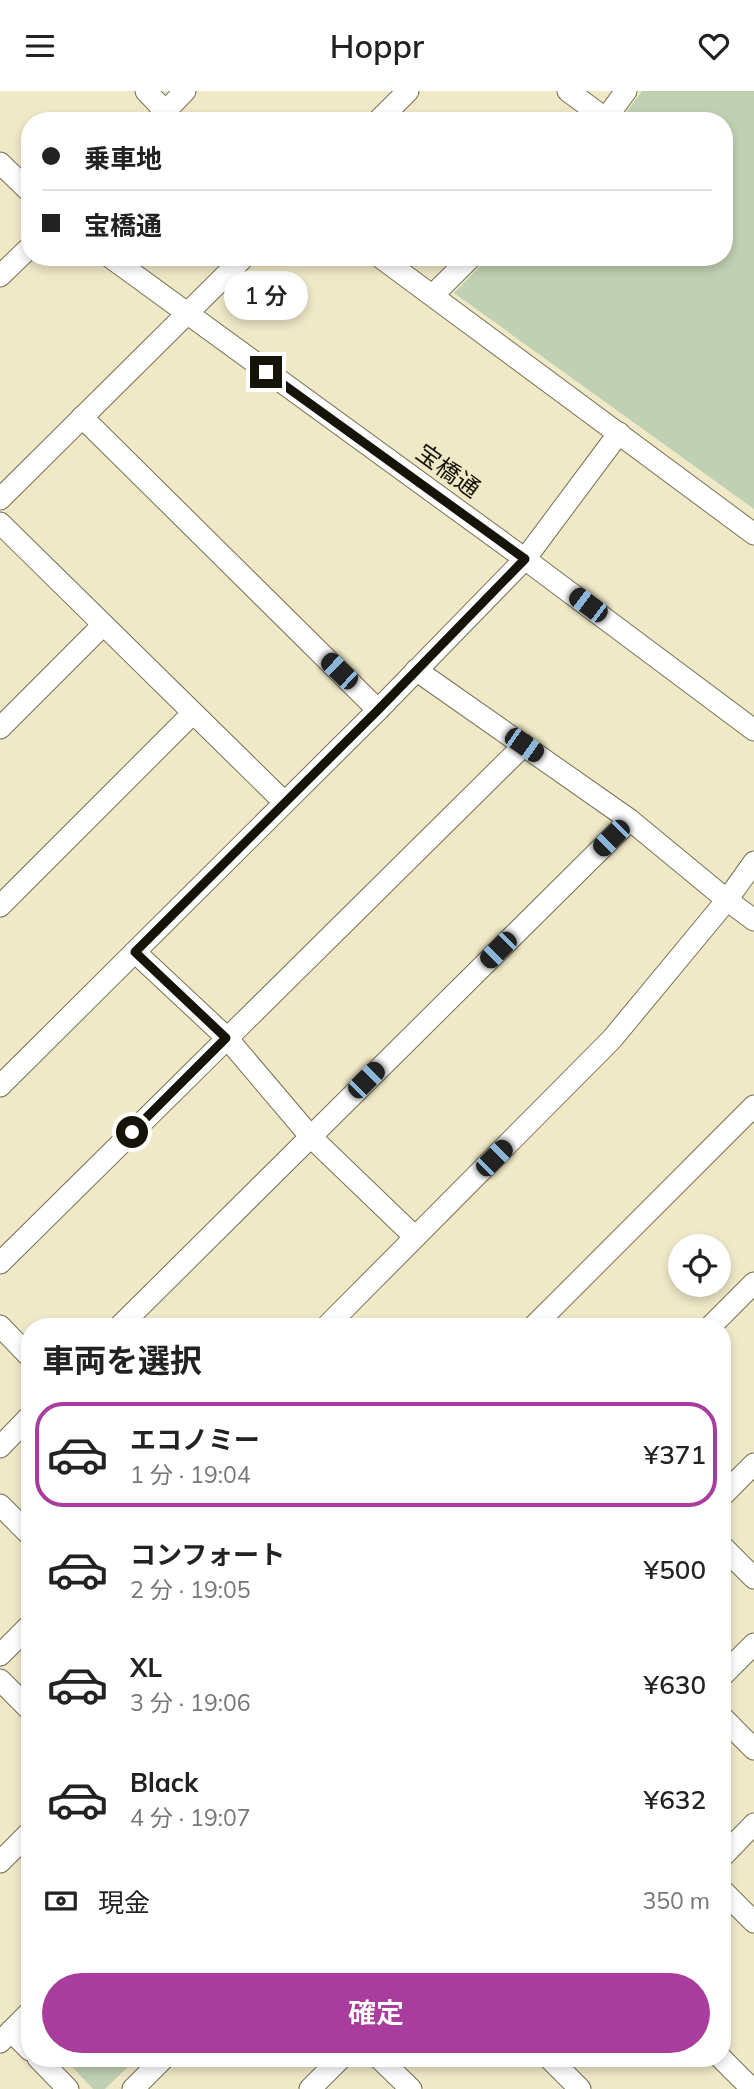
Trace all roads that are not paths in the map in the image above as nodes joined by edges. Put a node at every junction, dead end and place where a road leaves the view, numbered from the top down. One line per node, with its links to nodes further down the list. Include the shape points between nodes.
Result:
1 (146, 91): 6 (street)
2 (185, 91): 7 (street)
3 (408, 91): 8 (street)
4 (568, 91): 9 (street)
5 (626, 91): 10 (street)
6 (158, 112)
7 (164, 112)
8 (387, 112)
9 (595, 112)
10 (611, 112)
11 (0, 163): 12 (street)
12 (21, 183)
13 (21, 256): 18 (street)
14 (122, 266): 20 (street, 宝橋通)
15 (235, 266): 20 (street)
16 (393, 266): 19 (street)
17 (462, 266): 19 (street)
18 (0, 276)
19 (433, 295): 22 (street)
20 (185, 313): 21 (street); 26 (street, 宝橋通)
21 (82, 417): 23 (street); 29 (street)
22 (619, 433): 25 (street); 26 (street)
23 (0, 499)
24 (0, 523): 27 (street)
25 (754, 534)
26 (525, 559): 28 (street); 32 (street, 宝橋通)
27 (103, 625): 30 (street); 31 (street)
28 (416, 670): 29 (street); 33 (street)
29 (378, 710): 34 (street)
30 (192, 714): 34 (street); 38 (street)
31 (0, 728)
32 (754, 730)
33 (524, 745): 35 (street); 41 (street)
34 (284, 802): 40 (street)
35 (630, 820): 37 (street); 44 (street)
36 (754, 862): 37 (street)
37 (726, 900): 39 (street); 45 (street, via 612,1039)
38 (0, 906)
39 (754, 920)
40 (135, 952): 41 (street); 42 (street)
41 (226, 1038): 44 (street); 46 (street)
42 (0, 1086)
43 (754, 1106): 50 (street)
44 (310, 1136): 45 (street); 48 (street)
45 (415, 1237): 49 (street)
46 (0, 1263)
47 (754, 1283): 51 (street)
48 (128, 1318)
49 (336, 1318)
50 (542, 1318)
51 (719, 1318)
52 (0, 1326): 53 (street)
53 (21, 1348)
54 (21, 1425): 55 (street)
55 (0, 1447)
56 (754, 1464): 57 (street)
57 (731, 1487)
58 (0, 1505): 59 (street)
59 (21, 1526)
60 (731, 1555): 61 (street)
61 (754, 1578)
62 (21, 1634): 64 (street)
63 (754, 1644): 65 (street)
64 (0, 1655)
65 (731, 1667)
66 (0, 1680): 67 (street)
67 (21, 1701)
68 (731, 1726): 69 (street)
69 (754, 1749)
70 (754, 1824): 72 (street)
71 (21, 1841): 73 (street)
72 (731, 1848)
73 (0, 1862)
74 (731, 1899): 75 (street)
75 (754, 1922)
76 (21, 2021): 77 (street)
77 (5, 2036): 78 (street)
78 (21, 2045)
79 (47, 2067): 85 (street)
80 (155, 2067): 86 (street)
81 (332, 2067): 87 (street)
82 (388, 2067): 88 (street)
83 (558, 2067): 89 (street)
84 (729, 2067): 90 (street)
85 (68, 2089)
86 (133, 2089)
87 (310, 2089)
88 (411, 2089)
89 (580, 2089)
90 (752, 2089)

